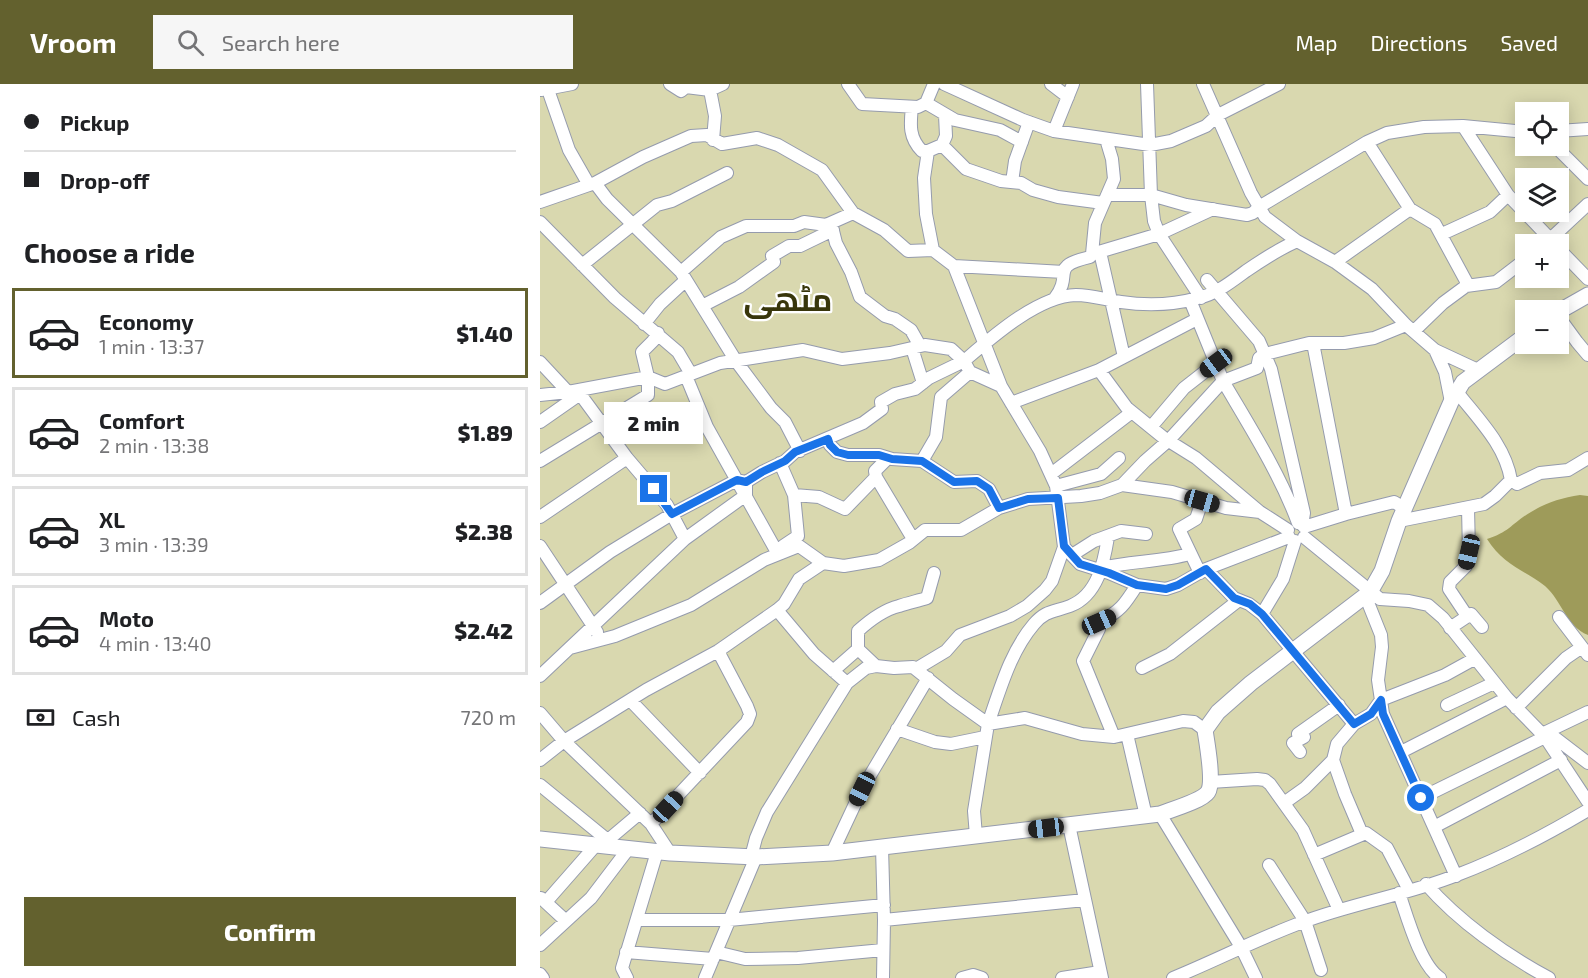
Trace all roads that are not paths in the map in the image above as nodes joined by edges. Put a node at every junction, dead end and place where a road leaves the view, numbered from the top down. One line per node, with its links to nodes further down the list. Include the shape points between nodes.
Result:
1 (572, 84): 12 (street)
2 (670, 84): 13 (street, via 681,91 686,87)
3 (723, 84): 13 (street)
4 (848, 84): 16 (street, via 862,104)
5 (934, 84): 15 (street)
6 (944, 84): 19 (street)
7 (1051, 84): 14 (street)
8 (1073, 84): 14 (street)
9 (1147, 84): 30 (street)
10 (1203, 84): 18 (street)
11 (1279, 84): 18 (street)
12 (544, 88): 36 (street, via 569,150)
13 (710, 90): 26 (street, via 715,116)
14 (1068, 98): 22 (street)
15 (926, 103): 16 (street); 17 (street)
16 (912, 107): 31 (street, via 910,130 915,144)
17 (945, 115): 27 (street, via 1000,130); 29 (street, via 946,136)
18 (1218, 116): 30 (street, via 1206,126 1171,141); 42 (street)
19 (1029, 122): 22 (street); 27 (street)
20 (1463, 126): 24 (street); 28 (street, via 1386,133); 38 (street)
21 (1588, 129): 23 (street)
22 (1054, 130): 25 (street)
23 (1569, 130)
24 (1515, 131)
25 (1106, 139): 30 (street); 39 (street, via 1114,179)
26 (713, 140): 36 (street, via 707,135 691,136); 45 (street, via 722,144 757,138 778,145 822,170)
27 (1022, 142): 35 (street)
28 (1366, 142): 42 (street); 44 (street)
29 (942, 145): 31 (street); 35 (street, via 966,169)
30 (1150, 145): 37 (street)
31 (928, 151): 54 (street, via 924,178)
32 (1566, 156): 34 (street)
33 (727, 173): 47 (street, via 657,205)
34 (1588, 179)
35 (1012, 182): 39 (street, via 1058,197)
36 (592, 184): 40 (street); 47 (street)
37 (1151, 195): 39 (street); 43 (street); 49 (street)
38 (1508, 195): 50 (street, via 1490,212); 51 (street)
39 (1105, 199): 55 (street, via 1095,223)
40 (540, 202)
41 (1588, 204): 52 (street)
42 (1259, 207): 43 (street, via 1247,215); 53 (street, via 1265,217)
43 (1213, 209): 49 (street)
44 (1410, 209): 50 (street, via 1435,224); 57 (street)
45 (853, 213): 48 (street); 54 (street, via 884,230 908,251)
46 (540, 222): 58 (street)
47 (633, 225): 58 (street); 62 (street)
48 (832, 227): 62 (street, via 804,222 794,226 746,226 721,237); 71 (street, via 800,246 789,246 772,256 774,262 739,287); 81 (street, via 860,297 911,330)
49 (1159, 234): 55 (street); 69 (street)
50 (1442, 234): 65 (street)
51 (1543, 234)
52 (1561, 234)
53 (1297, 241): 57 (street); 66 (street)
54 (933, 250): 59 (street)
55 (1096, 253): 61 (street, via 1068,263); 70 (street)
56 (1569, 261): 63 (street)
57 (1335, 262): 75 (street, via 1372,290)
58 (582, 265): 74 (street)
59 (954, 266): 61 (street); 80 (street)
60 (1515, 267): 65 (street, via 1496,282)
61 (1064, 272): 68 (street, via 1061,290)
62 (683, 276): 71 (street); 74 (street)
63 (1588, 279)
64 (1207, 280): 66 (street)
65 (1467, 286): 75 (street)
66 (1216, 291): 69 (street); 83 (street, via 1259,341)
67 (1588, 295): 72 (main road)
68 (1055, 298): 70 (street, via 1075,295); 80 (street)
69 (1195, 299): 70 (street, via 1152,305); 73 (street)
70 (1110, 300): 85 (street)
71 (702, 306): 86 (street)
72 (1569, 307)
73 (1197, 319): 85 (street); 88 (street)
74 (644, 324): 77 (street)
75 (1410, 328): 78 (street, via 1344,343); 82 (street)
76 (1569, 331): 84 (street)
77 (658, 333): 92 (street, via 678,352); 93 (street, via 642,352)
78 (1312, 343): 83 (street); 126 (street)
79 (1515, 343): 91 (main road)
80 (984, 344): 89 (street); 96 (street)
81 (916, 347): 86 (street, via 842,359 803,350); 89 (street, via 951,349); 95 (street)
82 (1435, 350): 91 (street); 99 (street)
83 (1265, 354): 94 (street, via 1259,358 1257,368); 129 (street, via 1304,513)
84 (1588, 355)
85 (1124, 357): 90 (street)
86 (736, 361): 92 (street); 107 (street, via 785,423)
87 (540, 362): 97 (street)
88 (1216, 363): 94 (street); 104 (street, via 1184,388)
89 (967, 367): 95 (street); 96 (street); 113 (street, via 942,397 936,437)
90 (1099, 370): 100 (street); 101 (street)
91 (1478, 370): 99 (main road, via 1463,382)
92 (688, 375): 93 (street, via 665,384); 118 (street, via 707,427)
93 (648, 377): 97 (street); 103 (street, via 648,394)
94 (1223, 381): 106 (street); 129 (street, via 1293,508)
95 (923, 383): 105 (street, via 881,402 882,409 863,423)
96 (1001, 386): 100 (street)
97 (579, 391): 98 (street); 102 (street); 103 (street)
98 (540, 395)
99 (1454, 397): 116 (street, via 1496,441); 127 (main road)
100 (1011, 403): 119 (street)
101 (1132, 412): 104 (street); 119 (street)
102 (540, 422)
103 (601, 422): 108 (street); 112 (street)
104 (1151, 427): 106 (street)
105 (828, 439): 107 (street); 109 (street, via 837,452)
106 (1169, 440): 117 (street); 124 (street)
107 (800, 451): 114 (street)
108 (627, 458): 125 (street); 128 (street)
109 (888, 458): 113 (street); 115 (street, via 875,471)
110 (1119, 458): 119 (street, via 1101,474)
111 (1588, 458): 116 (street, via 1568,470 1540,474 1517,484)
112 (540, 461)
113 (922, 461): 122 (street, via 954,482 977,481 989,489)
114 (780, 463): 118 (street); 120 (street)
115 (876, 477): 120 (street, via 845,509 819,497); 133 (street)
116 (1511, 480): 123 (street, via 1484,504)
117 (1122, 485): 119 (street, via 1100,493); 121 (street)
118 (743, 486): 125 (street); 132 (street); 136 (street)
119 (1055, 486): 122 (street); 135 (street)
120 (794, 495): 136 (street, via 798,536)
121 (1202, 501): 124 (street); 137 (street, via 1196,519 1179,529)
122 (999, 508): 133 (street, via 961,530 926,530)
123 (1468, 508): 127 (street); 149 (street, via 1466,566 1450,582 1449,589)
124 (1260, 512): 129 (street)
125 (672, 514): 132 (street); 142 (street)
126 (1346, 514): 127 (street, via 1394,502); 129 (street)
127 (1402, 514): 144 (main road, via 1382,572)
128 (540, 517)
129 (1297, 531): 140 (street); 144 (street); 148 (street, via 1283,579)
130 (1146, 534): 131 (street, via 1121,531)
131 (1108, 537): 135 (street); 139 (street)
132 (685, 539): 151 (street)
133 (913, 539): 138 (street, via 879,560 844,566)
134 (540, 546): 142 (street)
135 (1068, 551): 139 (street, via 1080,564); 163 (street, via 1052,581 1027,606 960,635 946,651)
136 (777, 552): 138 (street, via 799,546); 154 (street, via 690,605)
137 (1190, 554): 139 (street); 140 (street)
138 (824, 563): 147 (street, via 799,579)
139 (1101, 569): 143 (street); 177 (street, via 1093,588 1082,598 1073,605 1043,613 1025,635)
140 (1203, 571): 143 (street, via 1166,589); 145 (street)
141 (934, 573): 156 (street, via 927,598 873,618 858,631)
142 (566, 584): 146 (street); 151 (street)
143 (1137, 585): 181 (street, via 1116,614 1099,622 1083,661)
144 (1367, 594): 153 (street, via 1428,605); 158 (main road); 171 (street, via 1382,647 1377,680)
145 (1239, 600): 148 (street); 162 (street, via 1170,654)
146 (540, 603)
147 (777, 610): 157 (street); 164 (street)
148 (1262, 614): 158 (street)
149 (1467, 616): 152 (street, via 1471,614); 153 (street)
150 (1559, 617): 159 (street)
151 (593, 626): 154 (street); 155 (street)
152 (1482, 627)
153 (1450, 628): 160 (street)
154 (603, 640): 155 (street)
155 (570, 648): 165 (street)
156 (858, 649): 161 (street); 164 (street)
157 (718, 651): 170 (street); 191 (street, via 750,714)
158 (1293, 651): 172 (street); 180 (main road, via 1218,712)
159 (1585, 651): 174 (street, via 1566,658)
160 (1474, 658): 168 (street); 171 (street, via 1445,675)
161 (876, 666): 163 (street); 167 (street, via 866,668)
162 (1142, 668)
163 (916, 669): 166 (street)
164 (833, 670): 167 (street)
165 (540, 676)
166 (928, 678): 177 (street); 179 (street)
167 (847, 683): 211 (street, via 767,812 756,837)
168 (1494, 683): 169 (street); 173 (street)
169 (1507, 698): 174 (street); 186 (street)
170 (630, 700): 184 (street); 191 (street)
171 (1381, 700): 178 (street, via 1371,714); 186 (street, via 1383,714)
172 (1339, 705): 178 (street); 185 (street, via 1298,734 1304,737 1293,743)
173 (1447, 705)
174 (1516, 708): 182 (street)
175 (1588, 712): 182 (street)
176 (540, 713): 184 (street)
177 (988, 724): 181 (street, via 1025,718 1082,734); 183 (street)
178 (1354, 724): 188 (street, via 1337,744)
179 (897, 729): 183 (street, via 951,744); 209 (street, via 862,789)
180 (1205, 730): 181 (street, via 1194,722 1183,721); 192 (main road)
181 (1120, 736): 199 (street)
182 (1543, 736): 189 (street); 190 (street, via 1554,737); 194 (street)
183 (985, 737): 204 (street, via 974,811)
184 (564, 741): 187 (street); 198 (street)
185 (1300, 752)
186 (1401, 752): 194 (street)
187 (540, 760)
188 (1333, 760): 196 (street); 203 (street)
189 (1561, 760): 195 (street); 202 (street)
190 (1588, 763)
191 (700, 773): 200 (street)
192 (1210, 782): 196 (street, via 1265,780); 199 (main road, via 1208,792 1200,798)
193 (540, 785): 206 (street)
194 (1421, 798): 202 (street)
195 (1588, 802)
196 (1284, 803): 210 (street)
197 (1588, 810): 213 (street, via 1541,837)
198 (640, 813): 200 (street); 206 (street)
199 (1153, 815): 201 (main road); 226 (street)
200 (651, 824): 208 (street)
201 (1069, 825): 204 (main road); 217 (street)
202 (1434, 827): 213 (street)
203 (1362, 834): 210 (street); 215 (street, via 1387,848)
204 (976, 836): 207 (main road)
205 (540, 839): 206 (main road)
206 (612, 845): 208 (main road); 216 (street); 223 (street, via 591,898)
207 (882, 847): 209 (main road); 218 (street)
208 (663, 853): 211 (main road); 220 (street)
209 (832, 853): 211 (main road)
210 (1314, 855): 219 (street)
211 (754, 857): 221 (street)
212 (1269, 865): 224 (street)
213 (1456, 876): 214 (street)
214 (1426, 884): 215 (street); 243 (street, via 1462,918)
215 (1404, 891): 219 (street); 242 (street, via 1422,953 1433,974)
216 (543, 900): 223 (street)
217 (1085, 900): 222 (street); 232 (street)
218 (884, 905): 221 (street); 222 (street)
219 (1339, 910): 224 (street)
220 (637, 920): 221 (street); 228 (street)
221 (729, 920): 229 (street)
222 (884, 920): 227 (street)
223 (566, 921): 225 (street)
224 (1305, 921): 226 (street); 230 (street)
225 (540, 945)
226 (1241, 946): 240 (street); 241 (street)
227 (883, 950): 229 (street, via 787,958); 236 (street)
228 (626, 952): 229 (street); 234 (street, via 622,968)
229 (714, 956): 235 (street)
230 (1321, 970)
231 (540, 974): 233 (street)
232 (1101, 975): 239 (street)
233 (543, 978)
234 (627, 978)
235 (705, 978)
236 (883, 978)
237 (962, 978): 238 (street)
238 (982, 978)
239 (1062, 978)
240 (1173, 978)
241 (1256, 978)
242 (1440, 978)
243 (1549, 978)

